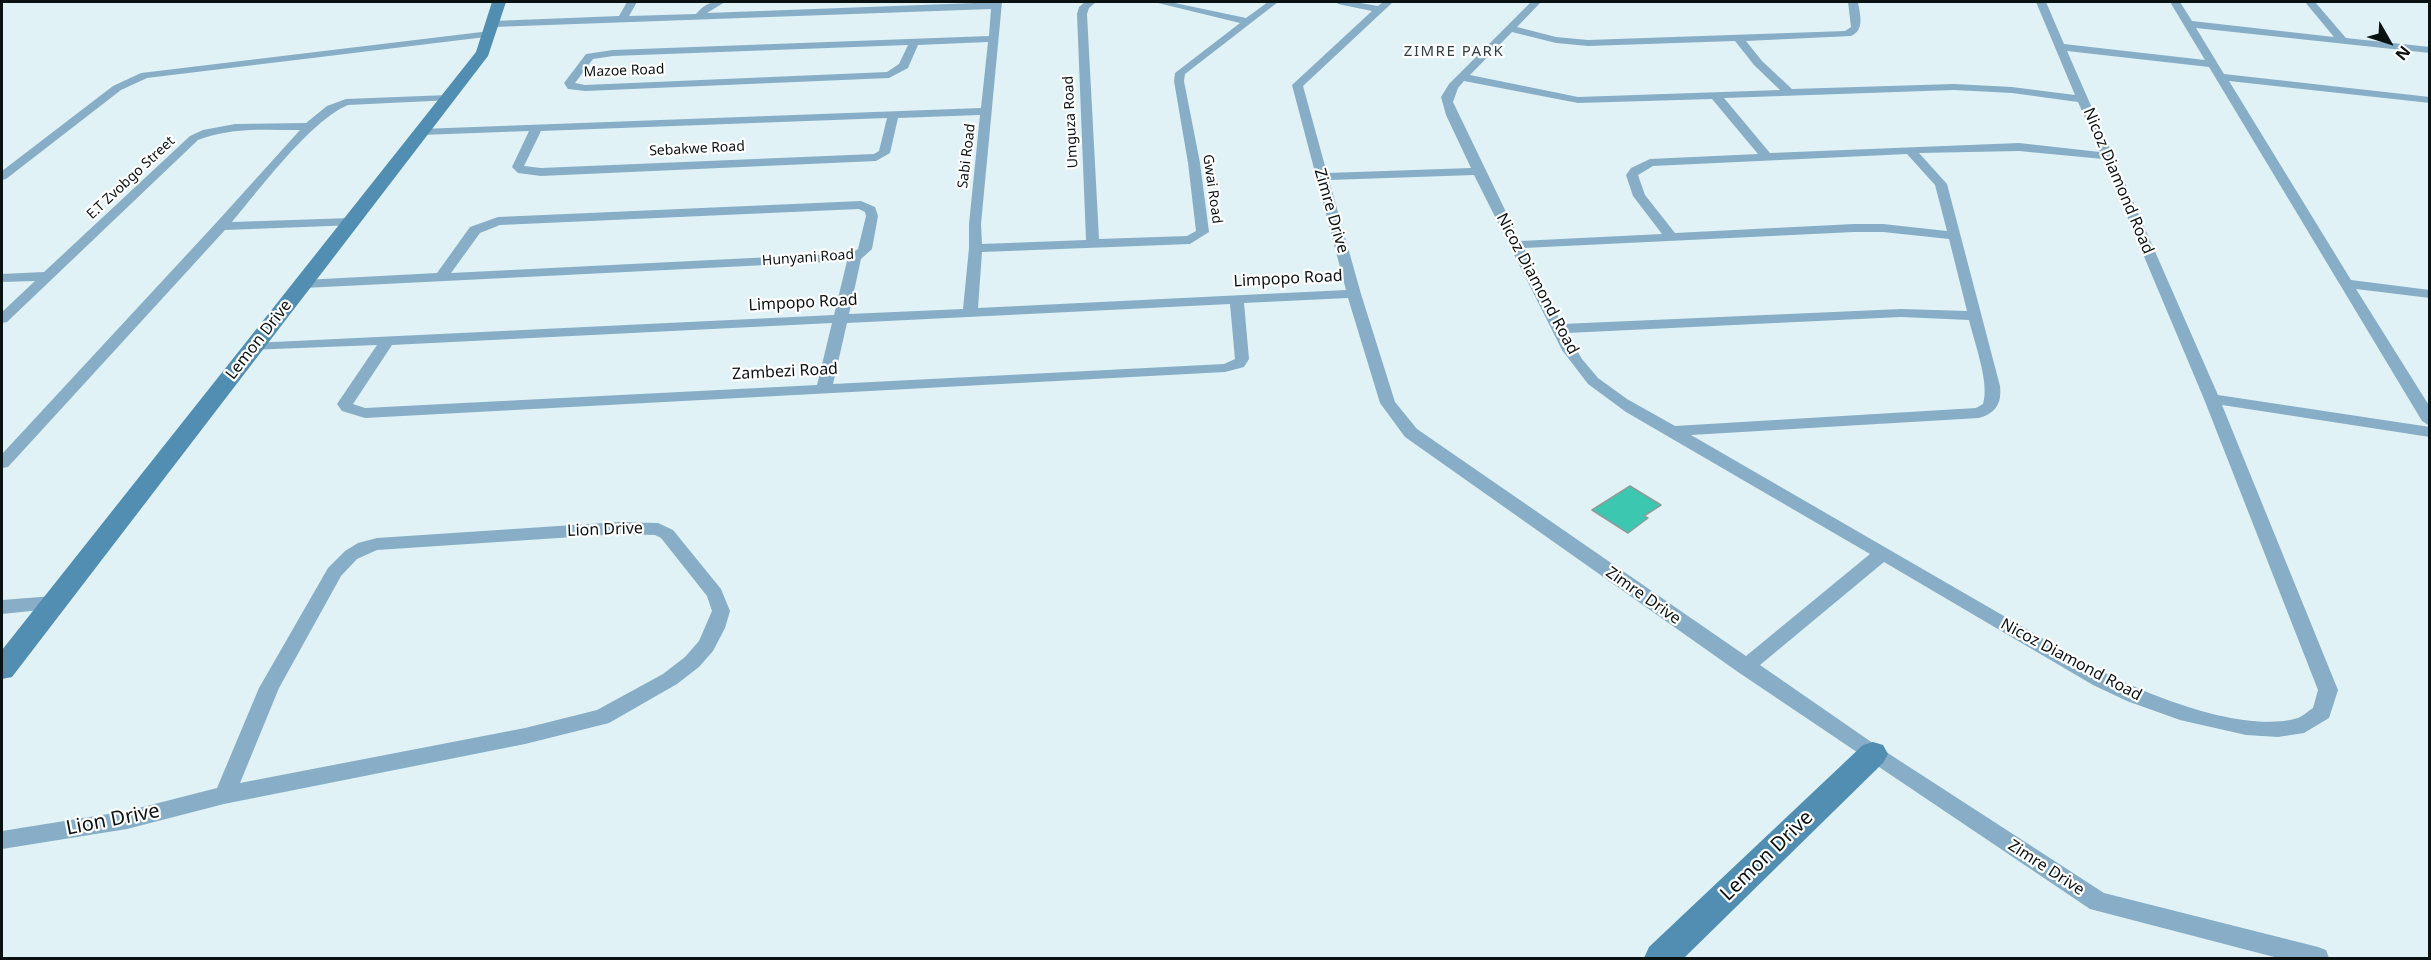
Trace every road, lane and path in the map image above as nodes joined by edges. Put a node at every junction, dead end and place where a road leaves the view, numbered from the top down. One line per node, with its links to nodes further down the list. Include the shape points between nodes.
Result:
1 (499, 2): 20 (street, Lemon Drive)
2 (632, 2): 17 (street)
3 (720, 2): 16 (street)
4 (1091, 2): 51 (street, Umguza Road, via 1082,14)
5 (1159, 2): 18 (street)
6 (1273, 2): 18 (street, Gwai Road)
7 (1341, 2): 15 (street)
8 (1536, 2): 21 (street, Nicoz Diamond Road)
9 (1852, 2): 23 (street, via 1856,27 1847,34)
10 (2041, 2): 26 (street, Nicoz Diamond Road)
11 (2175, 2): 19 (street)
12 (2310, 2): 24 (street)
13 (996, 4): 14 (street); 22 (street, Sabi Road)
14 (919, 5): 16 (street)
15 (1383, 5): 46 (street, Zimre Drive, via 1297,85)
16 (699, 16): 17 (street)
17 (623, 19): 20 (street)
18 (1246, 21): 51 (street, Gwai Road, via 1180,74 1203,232 1190,240)
19 (2188, 24): 24 (street); 28 (street)
20 (492, 29): 33 (street, Lemon Drive, via 483,53); 45 (street, via 145,75 117,88)
21 (1511, 29): 23 (street, via 1588,43); 29 (street, Nicoz Diamond Road)
22 (993, 39): 25 (street, Mazoe Road); 36 (street, Sabi Road)
23 (1739, 39): 31 (street)
24 (2342, 40): 27 (street)
25 (914, 43): 25 (street, Mazoe Road, via 612,53 590,56 569,83 585,88 889,75 904,66)
26 (2060, 47): 28 (street); 34 (street, Nicoz Diamond Road)
27 (2430, 50)
28 (2213, 64): 30 (street)
29 (1462, 77): 32 (street, via 1578,100); 44 (street, Nicoz Diamond Road, via 1453,86 1447,102)
30 (2220, 77): 35 (street); 58 (street)
31 (1788, 91): 32 (street); 34 (street, via 1978,87)
32 (1715, 95): 42 (street)
33 (448, 98): 38 (street, via 346,102 331,108); 40 (street, Lemon Drive)
34 (2083, 99): 43 (street, Nicoz Diamond Road)
35 (2430, 100)
36 (987, 111): 37 (street, Sebakwe Road); 53 (street, Sabi Road, via 977,197)
37 (893, 116): 39 (street, Sebakwe Road); 39 (street, Sebakwe Road, via 884,153 876,157 522,170 519,160)
38 (309, 126): 48 (street); 55 (street, E.T Zvobgo Street, via 228,128 194,138)
39 (537, 128): 40 (street, Sebakwe Road)
40 (421, 132): 47 (street, Lemon Drive)
41 (1910, 150): 42 (street); 43 (street, via 2019,147); 50 (street, via 1941,184)
42 (1766, 156): 49 (street, via 1650,163 1635,171 1632,175 1639,196)
43 (2108, 156): 71 (street, Nicoz Diamond Road)
44 (1478, 171): 46 (street); 52 (street, Nicoz Diamond Road)
45 (2, 176)
46 (1321, 177): 60 (street, Zimre Drive)
47 (351, 222): 48 (street); 59 (street, Lemon Drive)
48 (221, 226): 75 (street)
49 (1671, 236): 50 (street, via 1854,228); 52 (street)
50 (1955, 236): 64 (street)
51 (1093, 245): 53 (street, Gwai Road)
52 (1515, 245): 67 (street, Nicoz Diamond Road)
53 (976, 248): 63 (street, Sabi Road)
54 (855, 257): 56 (street, Hunyani Road); 56 (street, Hunyani Road, via 865,249 872,216 872,210 861,205 498,221 476,230); 66 (street)
55 (46, 276): 57 (street); 65 (street, E.T Zvobgo Street)
56 (442, 276): 59 (street, Hunyani Road)
57 (2, 278)
58 (2344, 283): 61 (street); 72 (street)
59 (304, 284): 69 (street, Lemon Drive)
60 (1354, 294): 62 (street, Limpopo Road); 79 (street, Zimre Drive, via 1388,404 1411,433)
61 (2430, 294)
62 (1237, 300): 63 (street, Limpopo Road); 70 (street, Zambezi Road, via 1242,359 1232,367)
63 (970, 314): 66 (street, Limpopo Road)
64 (1976, 316): 67 (street, via 1900,313); 73 (street, via 1994,403 1986,411)
65 (2, 319)
66 (841, 319): 68 (street, Limpopo Road); 70 (street)
67 (1557, 329): 73 (street, Nicoz Diamond Road, via 1574,357 1609,394)
68 (387, 341): 69 (street, Limpopo Road); 70 (street, Zambezi Road, via 349,396 347,408 365,413)
69 (253, 348): 77 (street, Lemon Drive)
70 (824, 388)
71 (2212, 399): 74 (street); 76 (street, Nicoz Diamond Road, via 2328,690 2329,700 2323,713 2312,723 2294,729 2262,729 2171,710 2132,695)
72 (2430, 421)
73 (1673, 431): 76 (street, Nicoz Diamond Road)
74 (2430, 432)
75 (2, 463)
76 (1882, 554): 79 (street)
77 (53, 603): 78 (street); 80 (street, Lemon Drive)
78 (2, 607)
79 (1745, 667): 81 (street, Zimre Drive)
80 (2, 669)
81 (1873, 754): 84 (street, Lemon Drive); 85 (street, Zimre Drive, via 2098,902)
82 (224, 795): 82 (street, Lion Drive, via 525,736 602,717 643,696 692,662 716,628 721,611 715,594 667,534 658,529 619,528 364,548 334,572 269,688); 83 (street, Lion Drive, via 127,819)
83 (2, 840)
84 (1661, 958)
85 (2318, 958)

